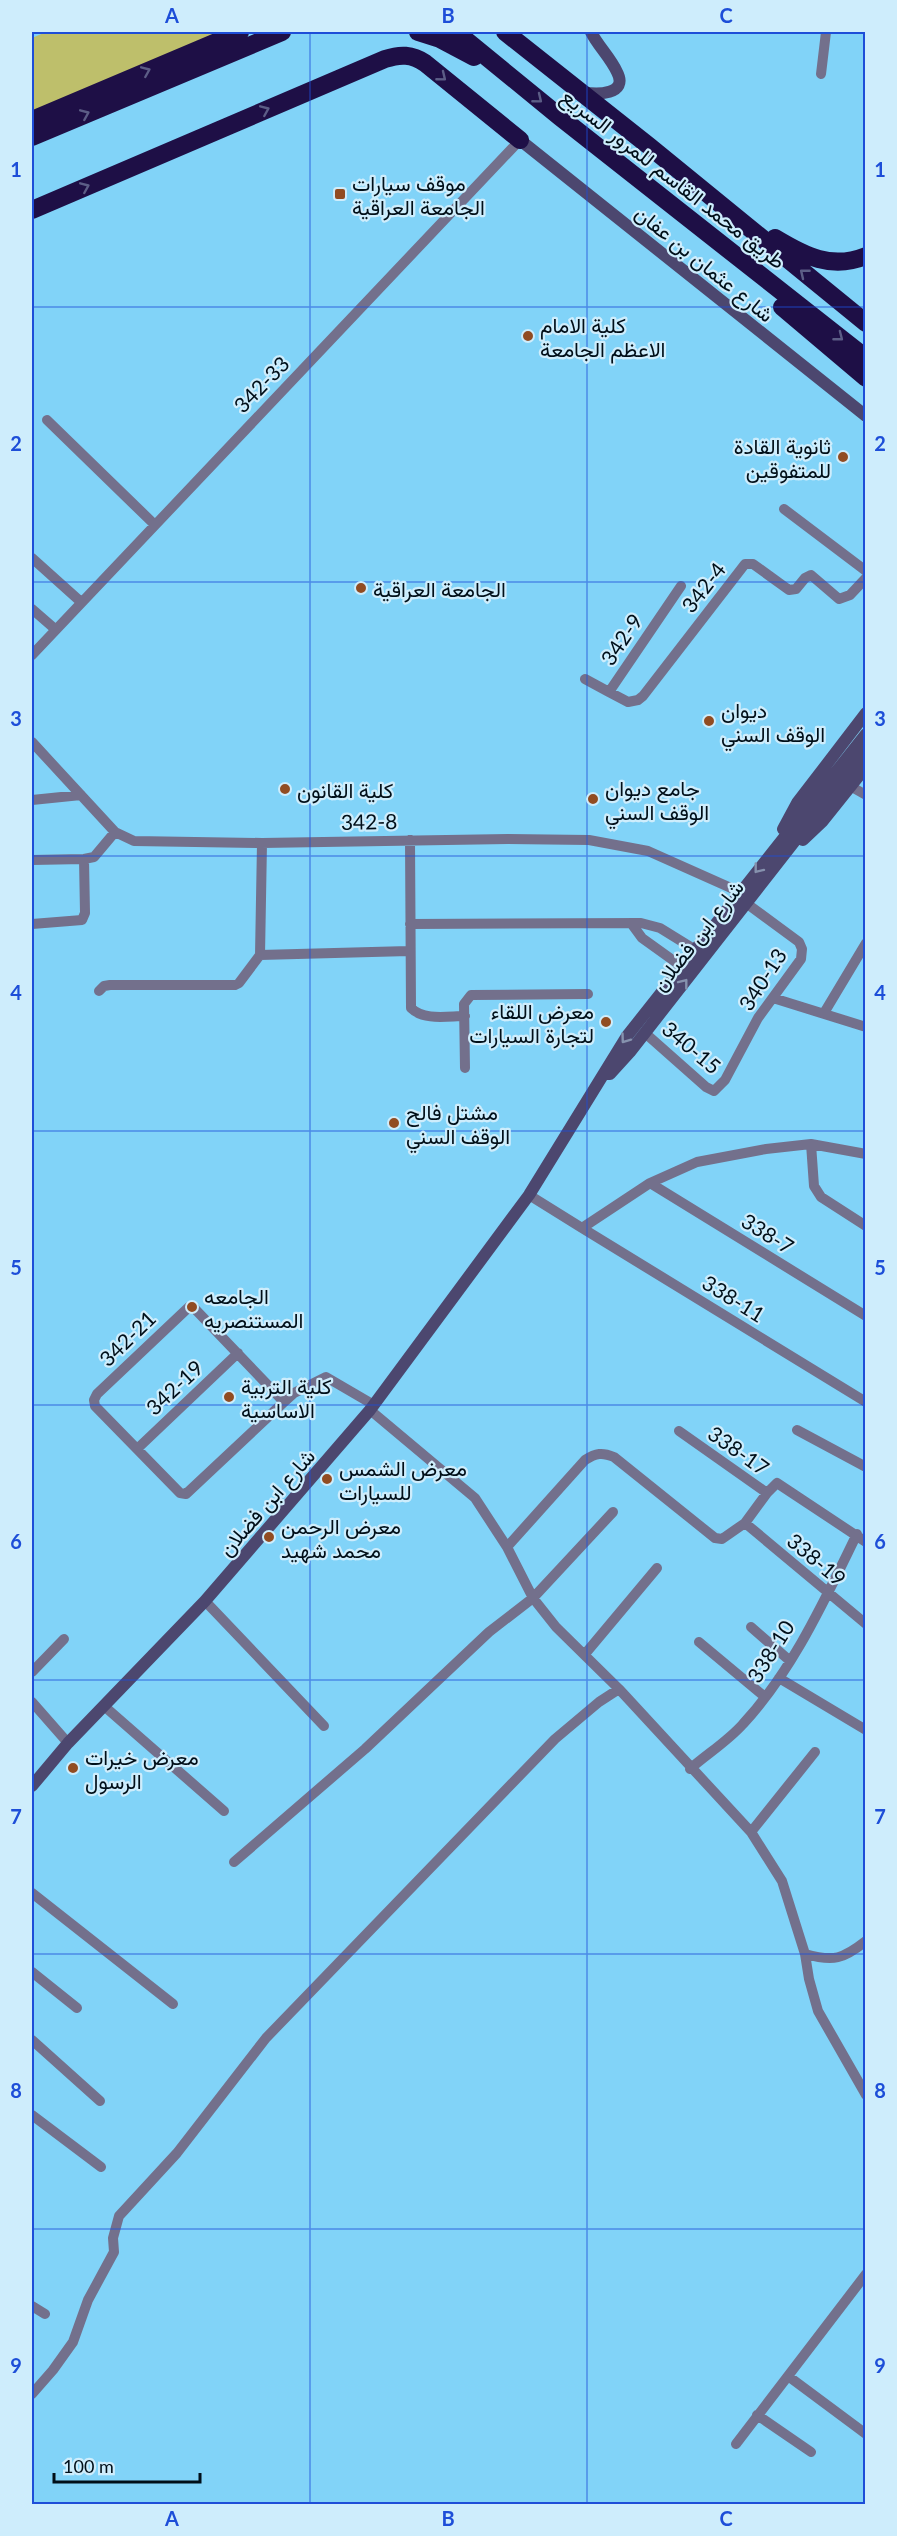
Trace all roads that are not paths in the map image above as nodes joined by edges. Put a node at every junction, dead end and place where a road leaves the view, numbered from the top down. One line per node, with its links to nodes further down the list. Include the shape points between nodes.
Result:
1 (240, 32): 12 (highway, one-way to 1)
2 (282, 32): 13 (highway, one-way to 2)
3 (418, 32): 9 (highway, via 488,65)
4 (456, 32): 9 (highway, طريق محمد القاسم للمرور السريع)
5 (505, 32): 11 (highway, طريق محمد القاسم للمرور السريع)
6 (525, 32): 11 (highway)
7 (591, 32): 11 (street, via 619,80 607,94)
8 (826, 32): 10 (street)
9 (492, 63): 17 (highway, طريق محمد القاسم للمرور السريع, one-way to 17)
10 (821, 74)
11 (576, 88): 15 (highway, طريق محمد القاسم للمرور السريع)
12 (32, 120)
13 (32, 137)
14 (520, 140): 16 (highway, one-way to 14, via 398,56 410,56 425,63); 22 (street, شارع عثمان بن عفان); 25 (street, 342-33)
15 (726, 209): 18 (highway, via 816,260 841,262); 19 (highway, طريق محمد القاسم للمرور السريع, one-way to 15)
16 (32, 210)
17 (699, 226): 20 (highway, طريق محمد القاسم للمرور السريع, one-way to 20); 21 (highway, via 735,266)
18 (866, 256)
19 (866, 323)
20 (866, 358)
21 (865, 377)
22 (866, 416)
23 (47, 420): 25 (street)
24 (784, 509): 27 (street)
25 (155, 525): 30 (street, 342-33)
26 (32, 558): 30 (street)
27 (866, 571)
28 (866, 578): 35 (street, 342-4, via 850,595 839,599 811,575 796,589 789,590 753,564 745,564 643,696 628,702)
29 (681, 585): 35 (street, 342-9)
30 (81, 602): 32 (street, 342-33)
31 (32, 609): 32 (street)
32 (55, 629): 33 (street, 342-33)
33 (32, 654)
34 (585, 679): 35 (street, 342-9)
35 (609, 692)
36 (866, 713): 49 (street, via 797,803 786,822)
37 (866, 734): 45 (street)
38 (32, 742): 42 (street, 342-8)
39 (866, 750): 45 (street)
40 (866, 767): 41 (street)
41 (850, 786): 43 (street); 49 (street, via 814,830)
42 (81, 795): 44 (street); 46 (street, 342-8)
43 (866, 795)
44 (32, 800)
45 (812, 810): 49 (street, شارع ابن فضلان)
46 (115, 832): 48 (street, 342-8, via 134,841); 51 (street, via 97,855)
47 (410, 840): 48 (street, 342-8); 52 (street, 342-8, via 566,839 613,843 648,851); 56 (street)
48 (262, 843): 60 (street)
49 (782, 847): 52 (street, شارع ابن فضلان, one-way to 52); 53 (street, شارع ابن فضلان)
50 (32, 860): 51 (street)
51 (84, 860): 55 (street, via 85,913 81,921)
52 (740, 892): 58 (street, شارع ابن فضلان)
53 (746, 903): 64 (street, 340-13, via 799,942 802,949 801,959); 68 (street, شارع ابن فضلان, one-way to 53)
54 (631, 923): 56 (street); 58 (street, via 660,928); 61 (street, via 642,938)
55 (32, 924)
56 (410, 924): 59 (street)
57 (866, 943): 65 (street)
58 (694, 949): 61 (street, شارع ابن فضلان)
59 (409, 951): 60 (street); 66 (street, via 411,1008 425,1016)
60 (260, 955): 62 (street, via 236,985 110,986)
61 (681, 966): 70 (street, شارع ابن فضلان, one-way to 70, via 621,1044)
62 (99, 991)
63 (588, 994): 66 (street, via 471,995 464,1004)
64 (773, 998): 65 (street); 71 (street, 340-13, via 725,1080)
65 (824, 1014): 67 (street)
66 (465, 1016): 69 (street)
67 (866, 1027)
68 (645, 1033): 70 (street, شارع ابن فضلان, via 619,1065); 71 (street, 340-15, via 699,1082)
69 (465, 1068)
70 (606, 1074): 75 (street, شارع ابن فضلان)
71 (714, 1090)
72 (812, 1144): 73 (street); 74 (street, via 697,1162); 76 (street, via 815,1190)
73 (866, 1154)
74 (650, 1183): 77 (street); 78 (street, 338-7)
75 (529, 1195): 77 (street, 338-11); 82 (street, شارع ابن فضلان)
76 (866, 1226)
77 (582, 1228): 81 (street, 338-11)
78 (866, 1316)
79 (238, 1353): 80 (street); 85 (street, 342-19); 85 (street, 342-21, via 189,1307 97,1394 95,1406)
80 (284, 1402): 82 (street, via 326,1377); 85 (street, via 186,1494 180,1493)
81 (866, 1402)
82 (372, 1408): 91 (street, via 475,1498); 95 (street, شارع ابن فضلان)
83 (797, 1430): 86 (street)
84 (679, 1431): 87 (street, 338-17)
85 (137, 1449)
86 (866, 1467)
87 (766, 1493): 89 (street); 90 (street, 338-17, via 777,1483)
88 (613, 1512): 94 (street)
89 (745, 1523): 91 (street, via 722,1539 715,1538 614,1456 603,1452 585,1460); 93 (street, 338-19)
90 (861, 1538): 93 (street, 338-10)
91 (507, 1547): 94 (street)
92 (657, 1568): 100 (street)
93 (827, 1594): 96 (street, 338-19); 101 (street, 338-10)
94 (533, 1598): 100 (street); 116 (street, via 489,1632 365,1749)
95 (205, 1601): 107 (street, شارع ابن فضلان); 108 (street)
96 (866, 1624)
97 (751, 1627): 101 (street)
98 (64, 1640): 102 (street)
99 (699, 1642): 105 (street)
100 (585, 1654): 104 (street)
101 (789, 1660): 103 (street, 338-10)
102 (32, 1672)
103 (778, 1678): 105 (street, 338-10); 109 (street)
104 (619, 1689): 112 (street); 132 (street, via 555,1739 266,2038 177,2153 119,2216 114,2252 88,2300 73,2342)
105 (765, 1697): 112 (street, 338-10, via 742,1726)
106 (32, 1702): 110 (street)
107 (104, 1706): 110 (street, شارع ابن فضلان); 114 (street)
108 (324, 1726)
109 (866, 1730)
110 (68, 1743): 113 (street, شارع ابن فضلان)
111 (815, 1752): 115 (street)
112 (690, 1769): 115 (street)
113 (32, 1786)
114 (224, 1811)
115 (751, 1832): 119 (street, via 782,1881)
116 (234, 1862)
117 (32, 1893): 121 (street)
118 (866, 1941): 119 (street, via 836,1959)
119 (806, 1954): 124 (street, via 818,2011)
120 (32, 1972): 122 (street)
121 (172, 2004)
122 (77, 2008)
123 (32, 2040): 125 (street)
124 (866, 2095)
125 (100, 2101)
126 (32, 2115): 127 (street)
127 (101, 2167)
128 (866, 2274): 131 (street)
129 (32, 2306): 130 (street)
130 (45, 2314)
131 (788, 2376): 133 (street); 134 (street)
132 (32, 2394)
133 (757, 2415): 135 (street); 136 (street)
134 (866, 2434)
135 (736, 2444)
136 (811, 2452)

